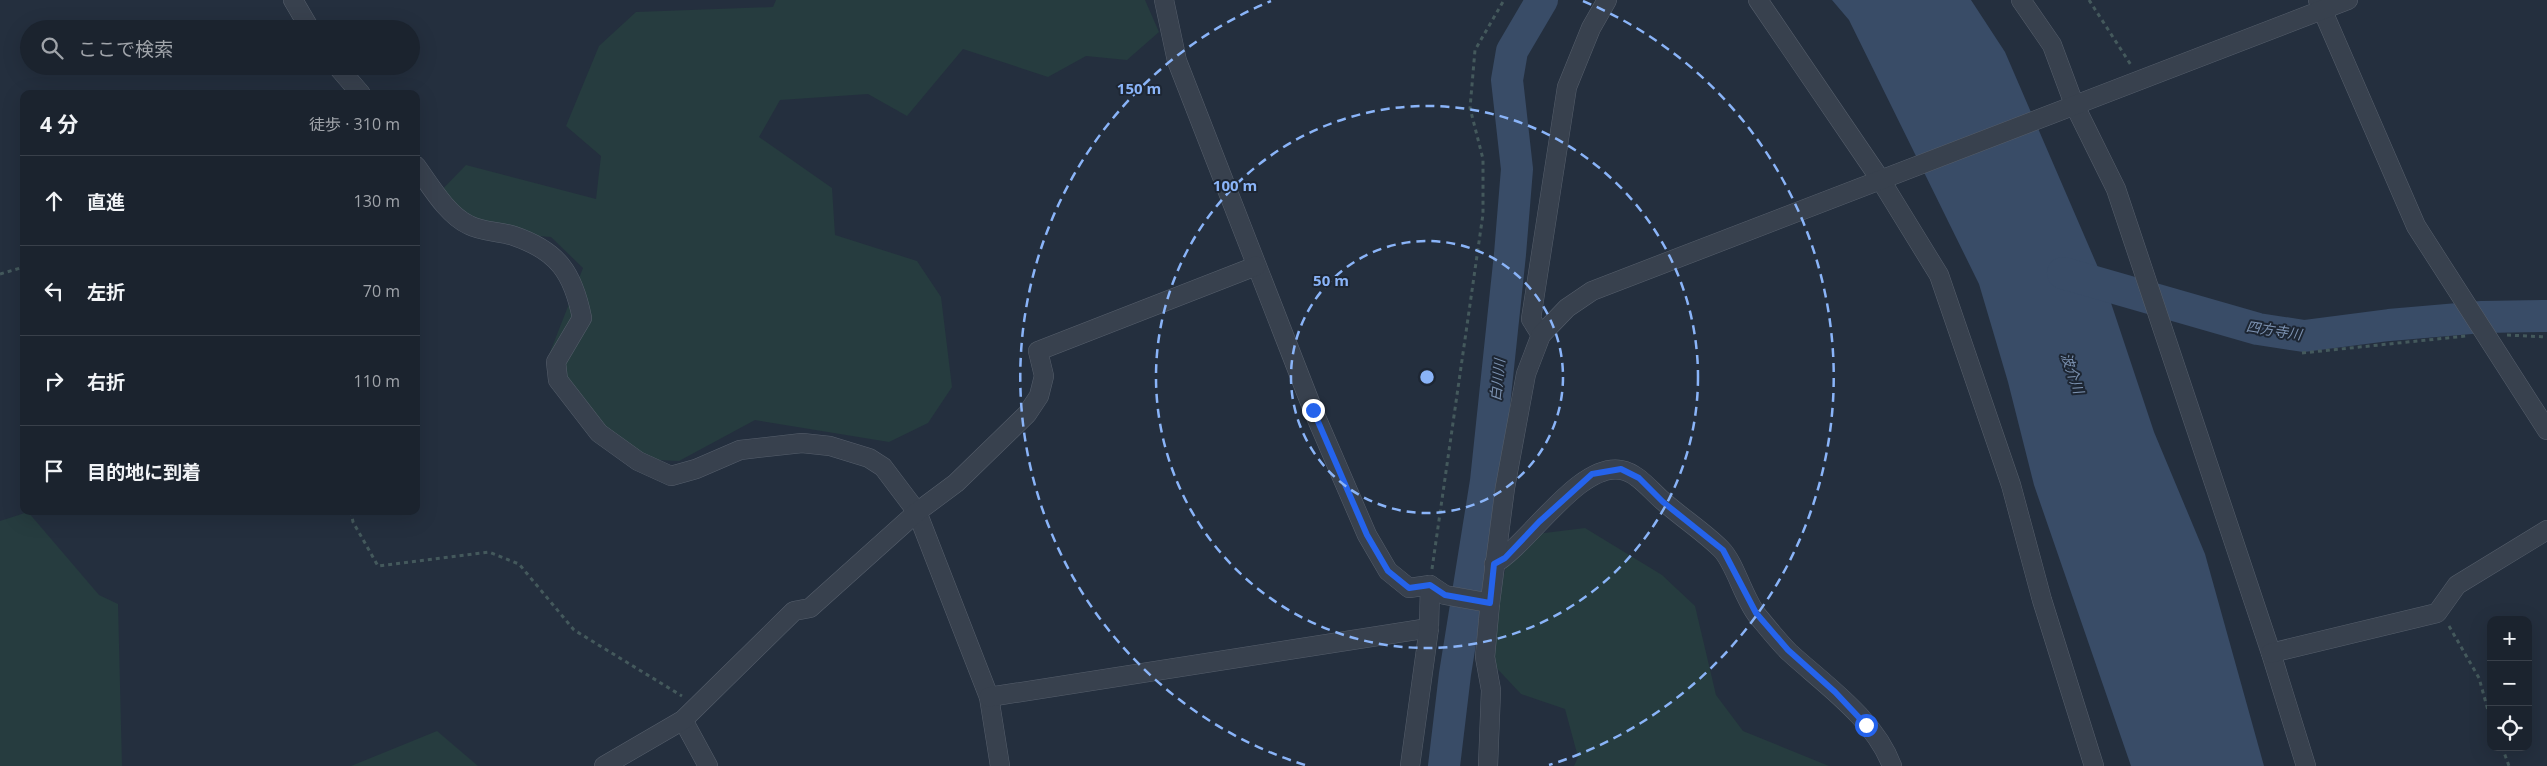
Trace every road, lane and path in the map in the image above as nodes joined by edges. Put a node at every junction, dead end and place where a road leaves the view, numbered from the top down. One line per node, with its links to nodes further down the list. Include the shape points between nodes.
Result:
1 (293, 0): 10 (street)
2 (1164, 0): 17 (street, via 1177,61)
3 (1504, 0): 29 (path, via 1475,50 1470,108 1483,159 1483,214)
4 (1607, 0): 21 (street, via 1590,28 1567,87 1531,319)
5 (1758, 0): 16 (street)
6 (2021, 0): 14 (street, via 2052,45)
7 (2089, 0): 12 (path)
8 (2348, 0): 9 (street)
9 (2321, 5): 12 (street); 20 (street, via 2416,226)
10 (305, 20)
11 (345, 75): 13 (street)
12 (2141, 80): 14 (street)
13 (358, 90)
14 (2067, 107): 16 (street); 33 (street, via 2116,189)
15 (420, 171): 25 (street, via 452,212 469,226 513,236 544,249 567,272 576,289 582,318 556,362 558,380 599,433 638,461 671,476 740,450 802,442 830,446 869,458 884,467)
16 (1880, 179): 21 (street, via 1592,291 1567,308); 45 (street, via 1939,275 2011,486 2042,600)
17 (1256, 266): 25 (street, via 1038,351 1044,376 1039,396 1027,414 956,483); 29 (street, via 1367,535 1388,571 1409,588)
18 (20, 268): 19 (path)
19 (0, 274)
20 (2478, 324): 22 (path); 23 (path); 24 (street)
21 (1542, 335): 28 (street, via 1526,374)
22 (2547, 337)
23 (2302, 353)
24 (2547, 430)
25 (917, 512): 34 (street); 35 (street, via 810,608 794,611)
26 (352, 515): 35 (path, via 378,566 489,552 519,564 574,630)
27 (2547, 530): 31 (street, via 2456,585)
28 (1494, 564): 30 (street); 44 (street, via 1505,558 1592,474 1621,469 1639,478 1663,502 1723,550 1756,613 1788,650 1866,725)
29 (1437, 590): 30 (street); 32 (street)
30 (1484, 602): 43 (street, via 1485,656 1491,690)
31 (2437, 613): 33 (street); 36 (path, via 2479,678)
32 (1429, 628): 34 (street); 42 (street)
33 (2271, 653): 46 (street)
34 (989, 697): 41 (street)
35 (699, 706): 37 (street)
36 (2487, 707)
37 (683, 720): 39 (street); 40 (street)
38 (2503, 751): 47 (path)
39 (604, 766)
40 (708, 766)
41 (1000, 766)
42 (1410, 766)
43 (1488, 766)
44 (1892, 766)
45 (2094, 766)
46 (2306, 766)
47 (2509, 766)

